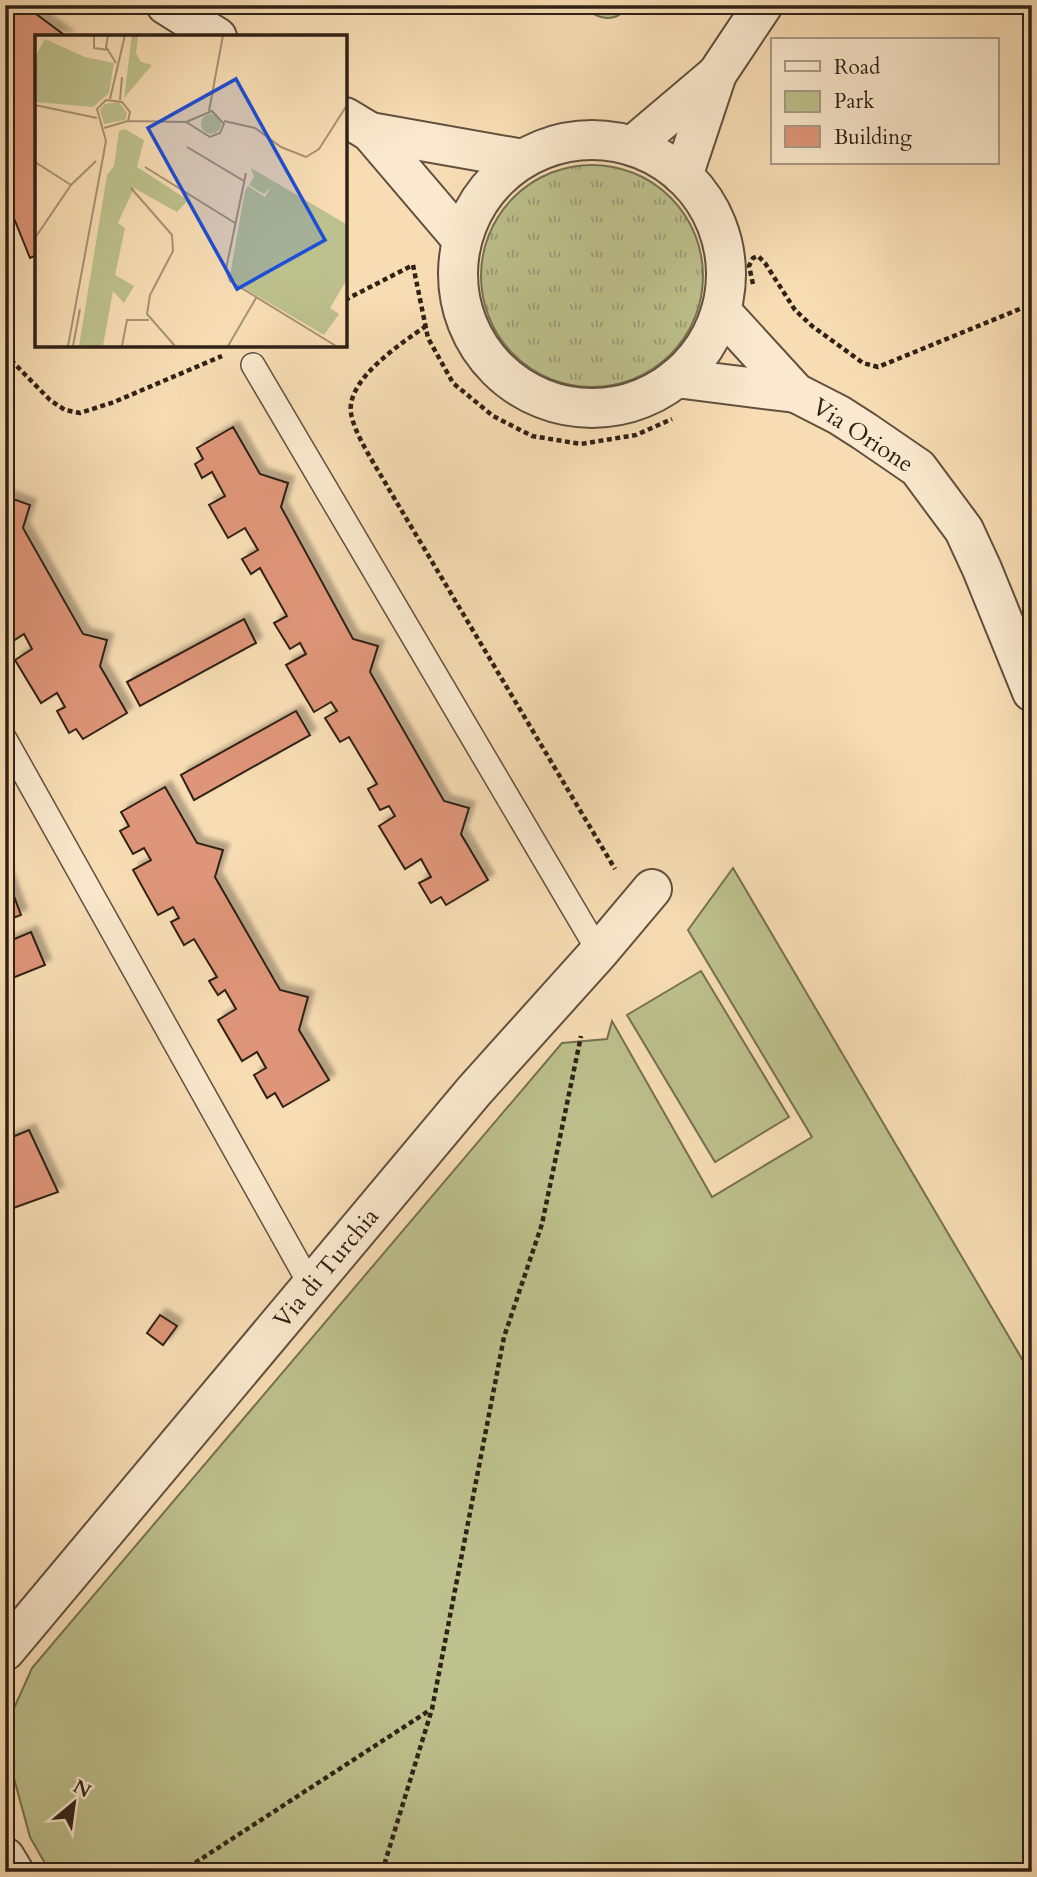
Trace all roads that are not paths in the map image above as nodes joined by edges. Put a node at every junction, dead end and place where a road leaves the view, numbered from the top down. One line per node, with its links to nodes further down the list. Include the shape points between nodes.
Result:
1 (166, 5): 3 (street)
2 (763, 5): 4 (street)
3 (214, 35)
4 (717, 74): 6 (street); 8 (street)
5 (357, 124): 7 (street); 9 (street)
6 (632, 146): 7 (street, via 576,141); 8 (street)
7 (523, 159): 9 (street, via 484,193)
8 (683, 176): 10 (street, via 706,204 721,238 726,274)
9 (462, 240): 13 (street, via 460,295 471,331 491,362 519,386 571,406 608,407 661,389)
10 (721, 311): 12 (street, Via Orione); 13 (street, via 708,341 688,367)
11 (253, 365): 17 (lane)
12 (796, 393): 13 (street); 14 (street, Via Orione, via 847,420 918,468 964,530)
13 (679, 396)
14 (1032, 692)
15 (5, 739): 18 (lane)
16 (645, 898): 17 (street, Via di Turchia)
17 (598, 952): 18 (street, Via di Turchia)
18 (311, 1286): 19 (street, Via di Turchia)
19 (5, 1651)
20 (5, 1857): 21 (street)
21 (14, 1872)

